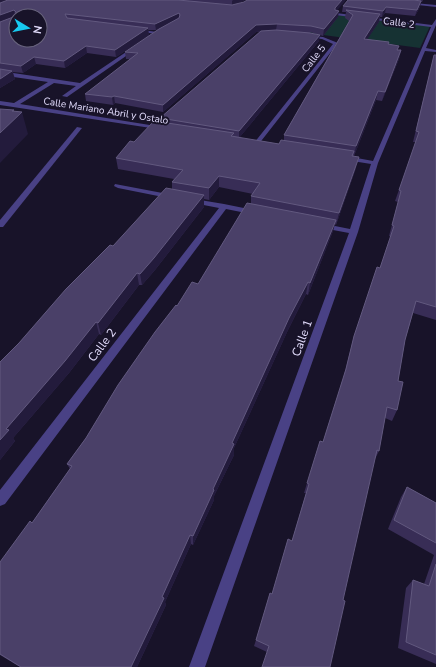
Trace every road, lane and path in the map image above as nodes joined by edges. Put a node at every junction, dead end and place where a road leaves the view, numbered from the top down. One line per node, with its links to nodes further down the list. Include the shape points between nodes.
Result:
1 (382, 0): 2 (street)
2 (436, 6)
3 (340, 10): 4 (street, Calle 2, via 336,14)
4 (435, 23): 11 (street, Calle 1)
5 (127, 29): 7 (street)
6 (164, 29): 7 (street)
7 (157, 33): 9 (street)
8 (300, 35): 24 (street, Calle 5, via 323,38 336,43)
9 (150, 37)
10 (144, 42): 15 (street)
11 (423, 49): 12 (street); 27 (street, Calle 1)
12 (436, 51)
13 (0, 72): 14 (street)
14 (53, 80): 15 (street); 18 (street)
15 (82, 85): 16 (street)
16 (65, 96)
17 (0, 103): 18 (street, Calle Mariano Abril y Ostalo)
18 (15, 105): 20 (street, Calle Mariano Abril y Ostalo)
19 (159, 122): 20 (street)
20 (153, 127): 22 (street, Calle Mariano Abril y Ostalo)
21 (79, 128): 32 (street)
22 (168, 130)
23 (249, 143): 24 (street)
24 (256, 144): 25 (street)
25 (264, 145)
26 (338, 157): 27 (street)
27 (375, 163): 33 (street, Calle 1)
28 (118, 186): 29 (street)
29 (224, 206): 30 (street); 34 (street, Calle 2)
30 (262, 214)
31 (316, 224): 33 (street)
32 (0, 225)
33 (354, 232): 35 (street, Calle 1)
34 (0, 500)
35 (197, 667)

